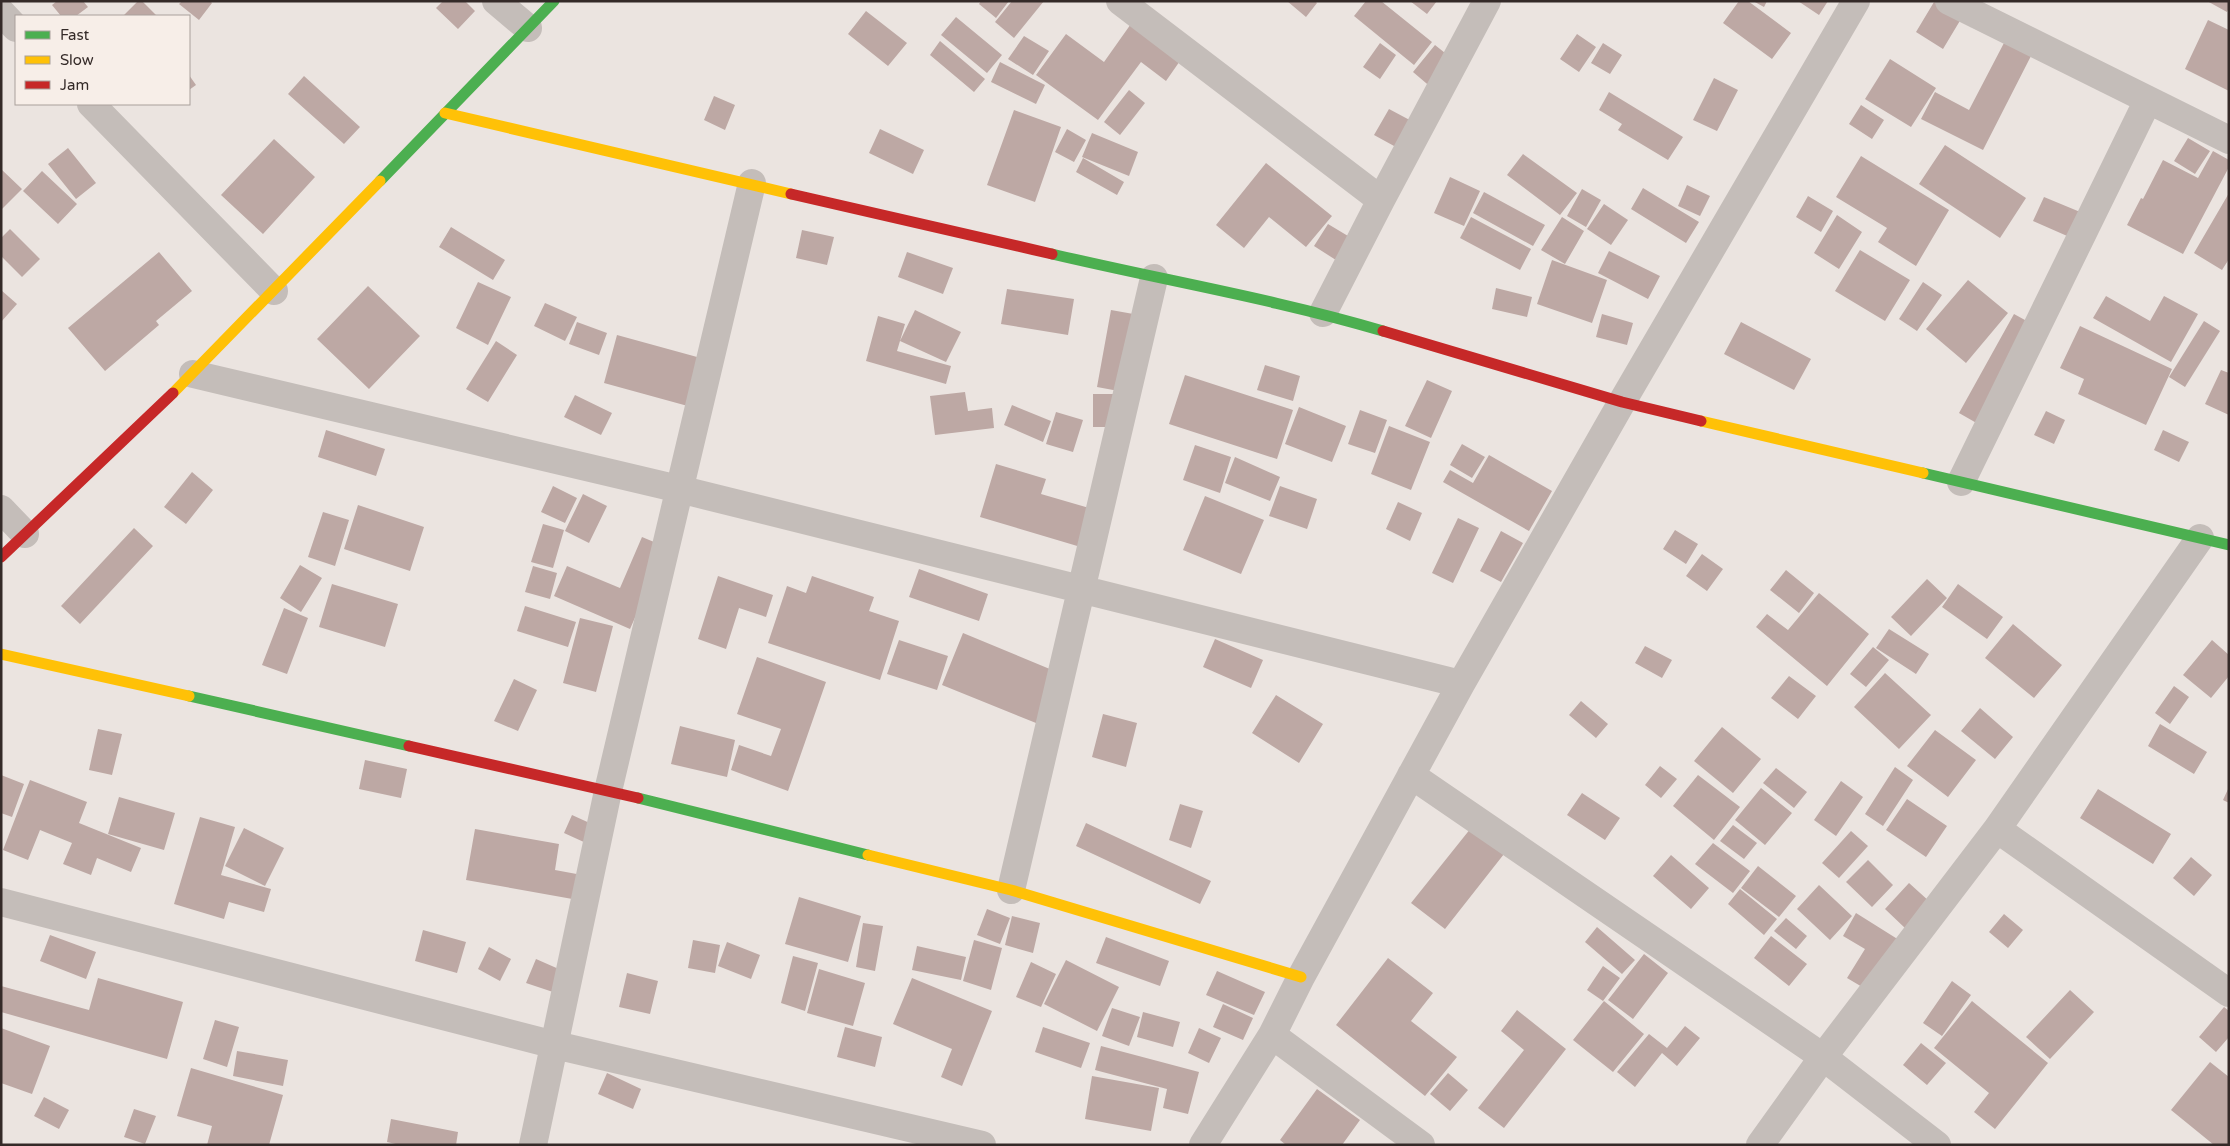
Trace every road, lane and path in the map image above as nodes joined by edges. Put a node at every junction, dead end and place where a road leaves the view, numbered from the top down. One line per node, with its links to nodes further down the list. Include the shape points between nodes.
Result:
1 (496, 1): 9 (street)
2 (554, 1): 9 (street)
3 (1120, 1): 15 (street)
4 (1487, 1): 15 (street)
5 (1856, 1): 20 (street)
6 (1949, 1): 10 (street)
7 (1, 12): 8 (street)
8 (15, 27)
9 (528, 28): 12 (street)
10 (2148, 100): 13 (street); 21 (street)
11 (92, 105): 17 (street)
12 (445, 113): 14 (street); 17 (street)
13 (2229, 140)
14 (752, 184): 16 (street); 22 (street)
15 (1381, 200): 18 (street)
16 (1154, 278): 18 (street); 28 (street)
17 (274, 291): 19 (street)
18 (1323, 313): 20 (street)
19 (193, 374): 22 (street); 24 (street)
20 (1622, 402): 21 (street); 30 (street)
21 (1961, 482): 25 (street)
22 (679, 489): 28 (street); 32 (street)
23 (1, 509): 24 (street)
24 (25, 534): 27 (street)
25 (2200, 538): 26 (street); 33 (street)
26 (2229, 545)
27 (1, 557)
28 (1080, 588): 30 (street); 34 (street)
29 (1, 654): 32 (street)
30 (1460, 684): 31 (street)
31 (1411, 775): 36 (street); 40 (street)
32 (608, 791): 34 (street); 39 (street)
33 (1997, 829): 37 (street); 40 (street)
34 (1010, 890): 36 (street)
35 (1, 902): 39 (street)
36 (1302, 977): 38 (street)
37 (2229, 993)
38 (1272, 1035): 43 (street); 44 (street)
39 (555, 1045): 41 (street); 42 (street)
40 (1823, 1057): 45 (street); 46 (street)
41 (533, 1145)
42 (982, 1145)
43 (1202, 1145)
44 (1421, 1145)
45 (1760, 1145)
46 (1937, 1145)

